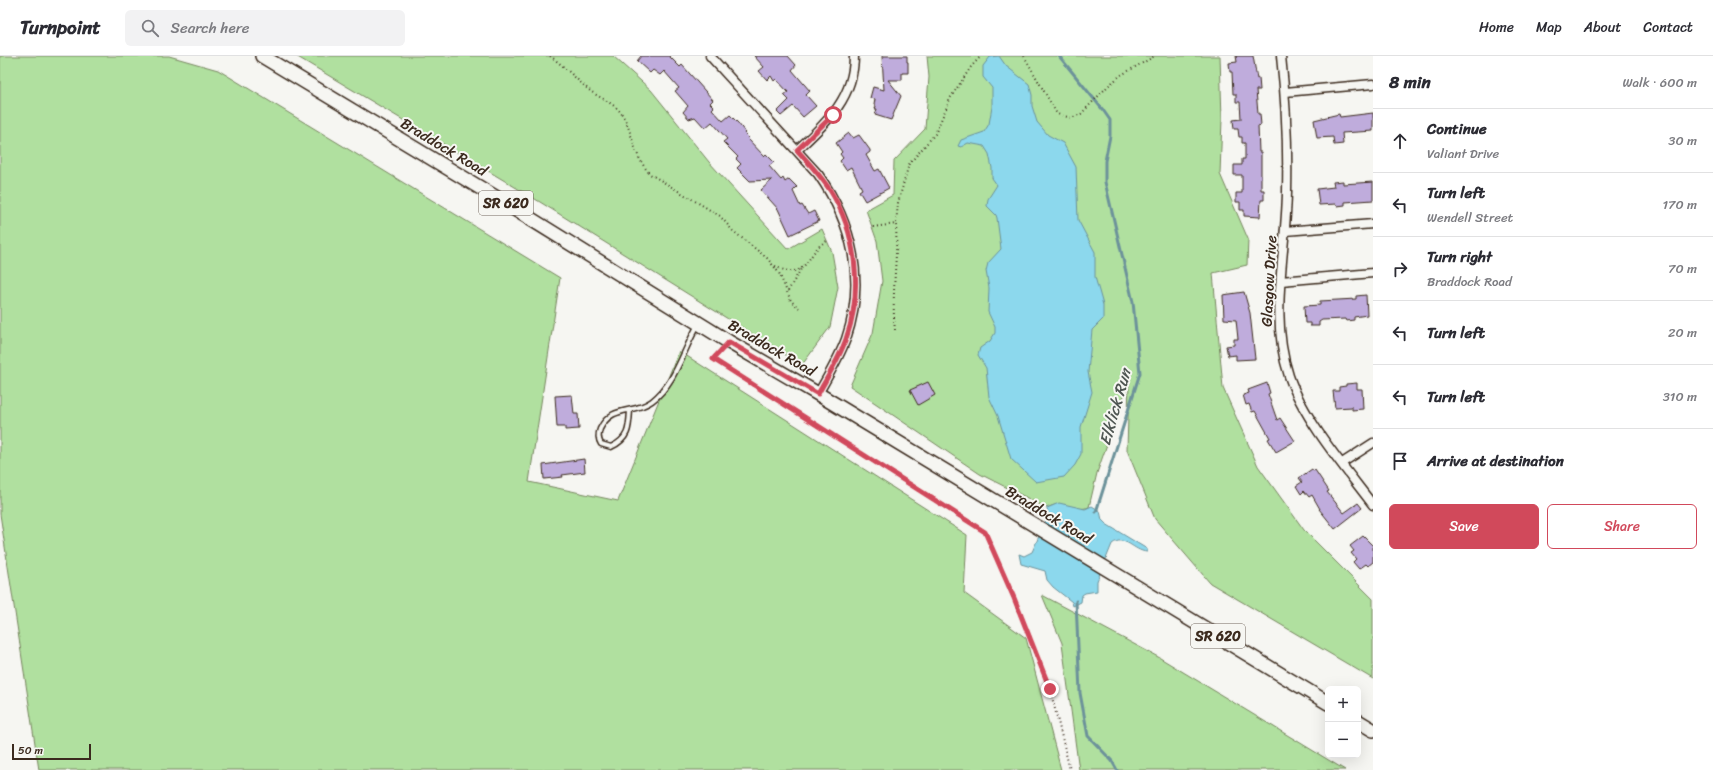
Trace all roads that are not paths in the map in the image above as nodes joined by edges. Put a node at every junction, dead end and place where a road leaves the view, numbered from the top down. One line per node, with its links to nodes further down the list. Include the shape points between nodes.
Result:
1 (262, 56): 12 (main road, Braddock Road / SR 620)
2 (710, 56): 7 (street)
3 (854, 56): 7 (street, via 852,75 842,103)
4 (1281, 56): 6 (street, Glasgow Drive)
5 (1373, 84): 6 (street)
6 (1285, 92): 9 (street, Glasgow Drive)
7 (797, 150): 13 (street, via 818,174 841,211 852,249 855,271 852,318 846,339 838,360)
8 (1373, 224): 9 (street)
9 (1285, 231): 11 (street, Glasgow Drive)
10 (1373, 273): 11 (street)
11 (1281, 281): 16 (street, Glasgow Drive, via 1279,328 1289,377 1298,399)
12 (699, 323): 13 (main road, Braddock Road / SR 620); 14 (lane, via 667,384 653,400 640,409)
13 (818, 394): 18 (main road, Braddock Road / SR 620)
14 (630, 410): 14 (lane, via 616,412 607,418 599,432 601,444 610,447 622,440 628,427)
15 (1373, 443): 16 (street)
16 (1342, 463): 17 (street, Glasgow Drive)
17 (1373, 505)
18 (1325, 701)
19 (1360, 722): 20 (main road)
20 (1373, 730)

